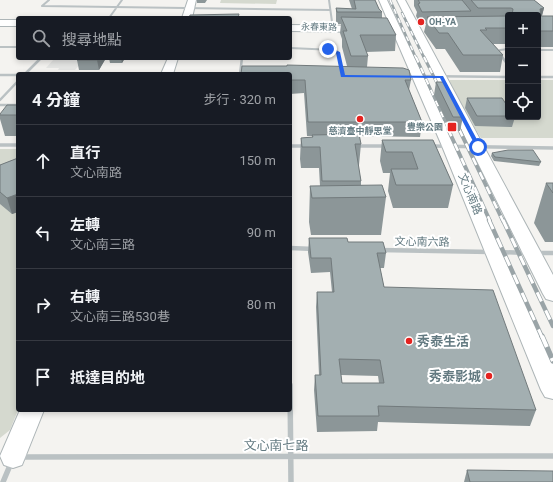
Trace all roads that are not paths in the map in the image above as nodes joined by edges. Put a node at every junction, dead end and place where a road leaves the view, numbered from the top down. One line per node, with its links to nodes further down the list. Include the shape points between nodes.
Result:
1 (49, 0): 7 (street, via 42,6)
2 (122, 0): 7 (street)
3 (329, 0): 8 (street)
4 (383, 0): 16 (main road, 文心南路)
5 (401, 0): 15 (main road)
6 (191, 4): 7 (street); 8 (street); 10 (main road)
7 (117, 7): 9 (street)
8 (330, 10): 14 (street)
9 (110, 16)
10 (188, 16)
11 (0, 24): 12 (main road)
12 (16, 24)
13 (292, 27): 14 (main road, 永春東路)
14 (332, 28): 16 (main road, 永春東路)
15 (420, 28): 16 (main road, 永春東路); 34 (main road)
16 (396, 29): 33 (main road, 文心南路)
17 (0, 47): 18 (street)
18 (16, 47)
19 (292, 48): 32 (street, via 338,52)
20 (505, 49): 26 (street, via 498,52)
21 (541, 50): 22 (street)
22 (553, 50)
23 (39, 60): 27 (street)
24 (172, 60): 28 (main road)
25 (242, 60): 29 (street)
26 (505, 61)
27 (27, 72)
28 (168, 72)
29 (240, 72)
30 (0, 75): 31 (street)
31 (16, 75)
32 (343, 76)
33 (414, 76): 34 (street); 49 (main road, 文心南路)
34 (441, 76): 35 (street); 50 (main road)
35 (505, 77)
36 (541, 77): 37 (street)
37 (553, 77)
38 (16, 83): 39 (street)
39 (0, 100)
40 (0, 105): 41 (street)
41 (16, 105)
42 (0, 145): 43 (street)
43 (16, 145)
44 (292, 146): 45 (street)
45 (306, 146)
46 (354, 146): 47 (street)
47 (394, 146)
48 (426, 146): 49 (street)
49 (449, 146): 50 (street); 55 (main road, 文心南路)
50 (478, 147): 51 (street); 56 (main road)
51 (553, 148)
52 (292, 248): 53 (street)
53 (322, 249)
54 (376, 250): 55 (street, 文心南六路)
55 (495, 252): 56 (street, 文心南六路); 59 (main road, 文心南路)
56 (532, 253): 57 (street, 文心南六路); 58 (main road)
57 (553, 253)
58 (553, 294)
59 (553, 390)
60 (31, 412): 64 (main road)
61 (290, 412): 62 (street)
62 (291, 456): 63 (street, 文心南七路); 64 (street, 文心南七路); 66 (street)
63 (553, 456)
64 (10, 457): 65 (street)
65 (3, 482)
66 (291, 482)

